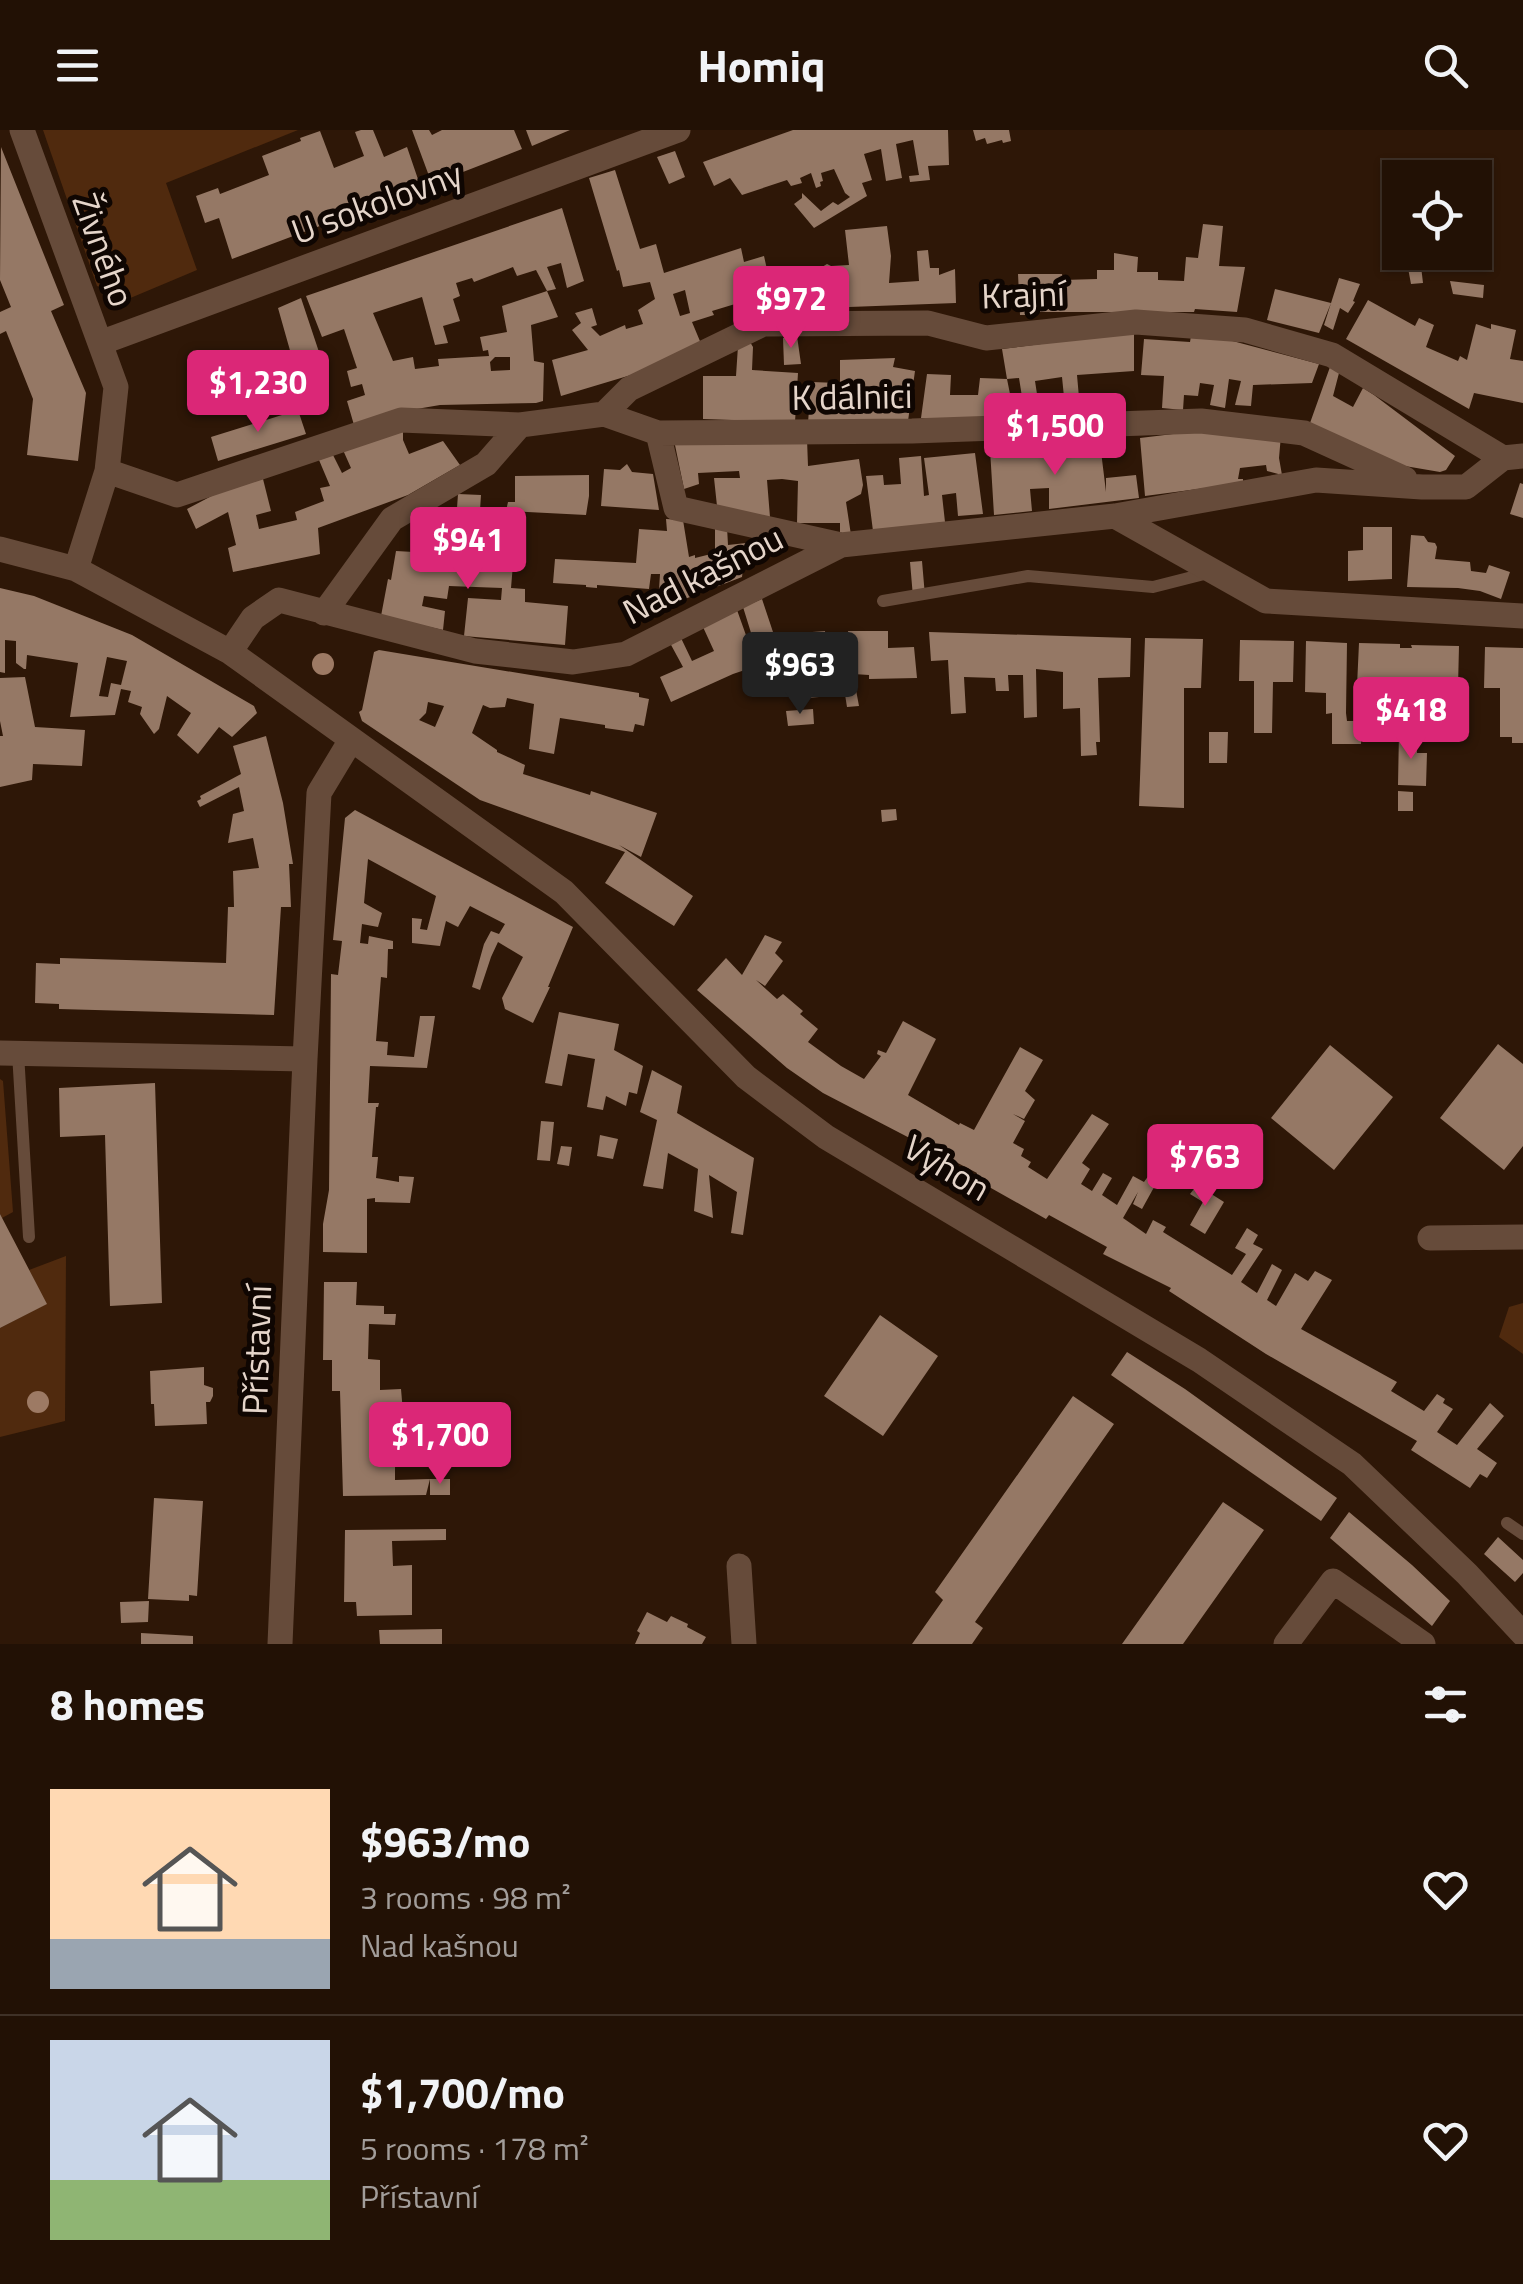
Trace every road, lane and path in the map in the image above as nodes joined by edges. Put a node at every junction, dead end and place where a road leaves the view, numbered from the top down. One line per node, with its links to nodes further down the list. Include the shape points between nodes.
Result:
1 (22, 130): 3 (street, Živného)
2 (678, 130): 3 (street, U sokolovny)
3 (100, 342): 8 (street, Živného, via 116,387)
4 (604, 414): 5 (street); 6 (street, K dálnici); 7 (street, Krajní, via 629,389 763,324 928,323 986,338 1136,322 1245,330 1332,354)
5 (520, 425): 8 (street, via 401,420 177,495); 16 (street, via 486,464 392,520)
6 (658, 434): 9 (street, K dálnici, via 1201,421 1304,433); 11 (street, via 676,508)
7 (1513, 457): 9 (street, K dálnici, via 1466,488)
8 (107, 471): 13 (street, Živného)
9 (1422, 487): 10 (street, Nad kašnou, via 1316,480)
10 (1115, 516): 11 (street, Nad kašnou); 14 (street)
11 (841, 545): 16 (street, Nad kašnou, via 626,654 573,662 474,651)
12 (0, 549): 13 (street, Výhon)
13 (76, 569): 18 (street, Výhon)
14 (1214, 572): 15 (lane, via 1153,587 1028,576); 17 (street, via 1266,601)
15 (884, 601)
16 (324, 612): 18 (street, Nad kašnou, via 279,600 253,618)
17 (1523, 616)
18 (230, 652): 19 (street, Výhon)
19 (351, 740): 21 (street, Přístavní, via 319,793); 28 (street, Výhon, via 564,892 746,1077 826,1137 1200,1360 1352,1464)
20 (9, 1053): 21 (street); 22 (lane)
21 (304, 1059): 29 (street, Přístavní)
22 (29, 1237)
23 (1523, 1237): 24 (street)
24 (1430, 1238)
25 (1507, 1523): 26 (lane)
26 (1523, 1534)
27 (739, 1566): 30 (street)
28 (1523, 1634)
29 (280, 1644)
30 (744, 1644)
31 (1286, 1644): 32 (street, via 1333,1581)
32 (1422, 1644)

